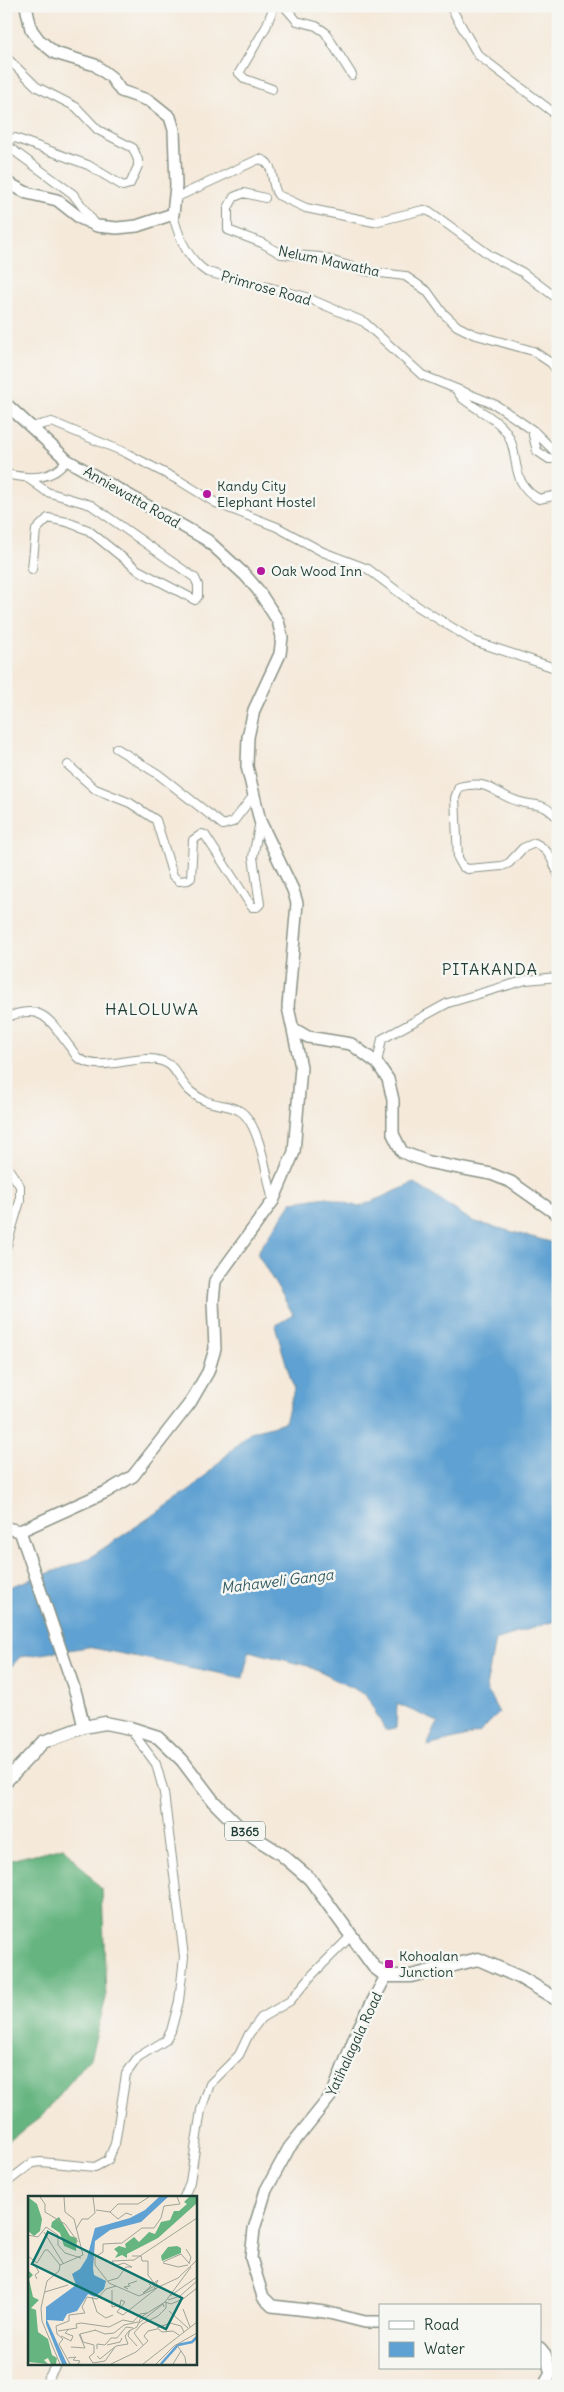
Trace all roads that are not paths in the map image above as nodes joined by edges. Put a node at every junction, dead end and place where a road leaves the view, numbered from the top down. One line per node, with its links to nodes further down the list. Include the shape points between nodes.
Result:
1 (26, 6): 12 (street, via 31,30 55,53 95,65 111,77 121,91 150,101 170,117 174,130)
2 (274, 6): 7 (street, via 266,27 239,73 245,79)
3 (284, 6): 6 (street, via 297,21 326,32)
4 (450, 6): 8 (street, via 478,55)
5 (6, 57): 9 (street, via 37,87 76,107 98,130 133,148 138,166 130,184 123,186 88,165 14,138)
6 (352, 75)
7 (272, 89)
8 (558, 116)
9 (6, 140)
10 (6, 145): 15 (street, via 73,194)
11 (6, 182): 15 (street, via 27,193 57,200 80,218)
12 (175, 198): 14 (street); 16 (street, via 259,159 270,164 278,195 306,208 374,222 429,211 491,256 522,272)
13 (265, 198): 17 (street, Nelum Mawatha, via 244,193 234,197 228,208 228,230 281,254 320,257 365,271 405,276 427,291 457,326 473,334 533,351)
14 (173, 214): 15 (street, via 137,226); 18 (street, Primrose Road, via 190,258 207,272 302,296 364,322 422,375)
15 (98, 226)
16 (558, 300)
17 (558, 372)
18 (457, 391): 21 (street, Primrose Road, via 496,404); 27 (street, via 503,428 527,492 539,500)
19 (6, 404): 20 (street, Anniewatta Road)
20 (30, 427): 24 (street, Anniewatta Road); 29 (street, via 52,422 124,452 216,503 368,569 417,606 474,640)
21 (534, 431): 22 (street, Primrose Road, via 554,451); 23 (street, via 532,435 537,451 549,459)
22 (558, 451)
23 (558, 459)
24 (67, 460): 26 (street, via 53,473); 32 (street, Anniewatta Road, via 207,540 258,590 278,621 282,637 280,654 254,710 248,736 247,766)
25 (6, 474): 26 (street)
26 (29, 479): 28 (street, via 47,492 91,505 195,578 198,596 194,600 138,570 88,530 48,518 36,530)
27 (558, 495)
28 (32, 569)
29 (558, 669)
30 (116, 748): 32 (street, via 174,786 223,825 233,822)
31 (68, 765): 34 (street, via 95,789 130,803 156,820 173,876 179,880 191,878 193,840 205,835 252,907 260,904 253,857)
32 (254, 794): 34 (street, Anniewatta Road)
33 (558, 818): 35 (street, via 546,806 516,801 490,786 474,783 458,787 458,858 463,866 468,869 502,866 535,842 546,848)
34 (260, 820): 38 (street, Anniewatta Road, via 294,890 297,903 288,1007)
35 (558, 874)
36 (558, 977): 39 (street, via 526,980 448,1003 382,1039)
37 (6, 1018): 41 (street, via 27,1010 38,1013 52,1023 78,1058 96,1065 149,1059 164,1062 175,1069 188,1090 199,1099 239,1110 249,1119 257,1135)
38 (294, 1029): 39 (street, via 308,1037 350,1044); 41 (street, Anniewatta Road, via 301,1067 294,1152)
39 (376, 1063): 42 (street, via 388,1079 393,1100 393,1134 402,1152 428,1162 490,1174 511,1182)
40 (6, 1165): 43 (street, via 20,1186 20,1201)
41 (273, 1201): 45 (street, Anniewatta Road, via 215,1281 212,1301 215,1350 208,1372 190,1403 132,1476 106,1492)
42 (558, 1215)
43 (6, 1248)
44 (6, 1528): 45 (street)
45 (20, 1531): 46 (street)
46 (84, 1727): 47 (main road, B365, via 105,1723); 48 (main road, B365, via 42,1742)
47 (130, 1728): 49 (main road, B365, via 158,1737 240,1828 281,1854 310,1879); 52 (street, via 156,1764 164,1793 184,1957 179,2001 171,2031 166,2040 138,2057 126,2074 115,2144 108,2160 94,2167 32,2163)
48 (6, 1781)
49 (350, 1937): 50 (main road, B365, via 374,1967); 53 (street, via 290,2001 261,2018 249,2034 240,2055 210,2084 201,2110 190,2182)
50 (386, 1976): 51 (main road, via 411,1976 478,1959 521,1978); 54 (street, Yatihalagala Road, via 357,2031 333,2093 289,2148 266,2190 254,2228 251,2258 263,2297 272,2306)
51 (558, 2000)
52 (6, 2183)
53 (184, 2196)
54 (379, 2322)
55 (542, 2350): 57 (street)
56 (56, 2364): 58 (street)
57 (554, 2369): 59 (street)
58 (44, 2386)
59 (544, 2386)

